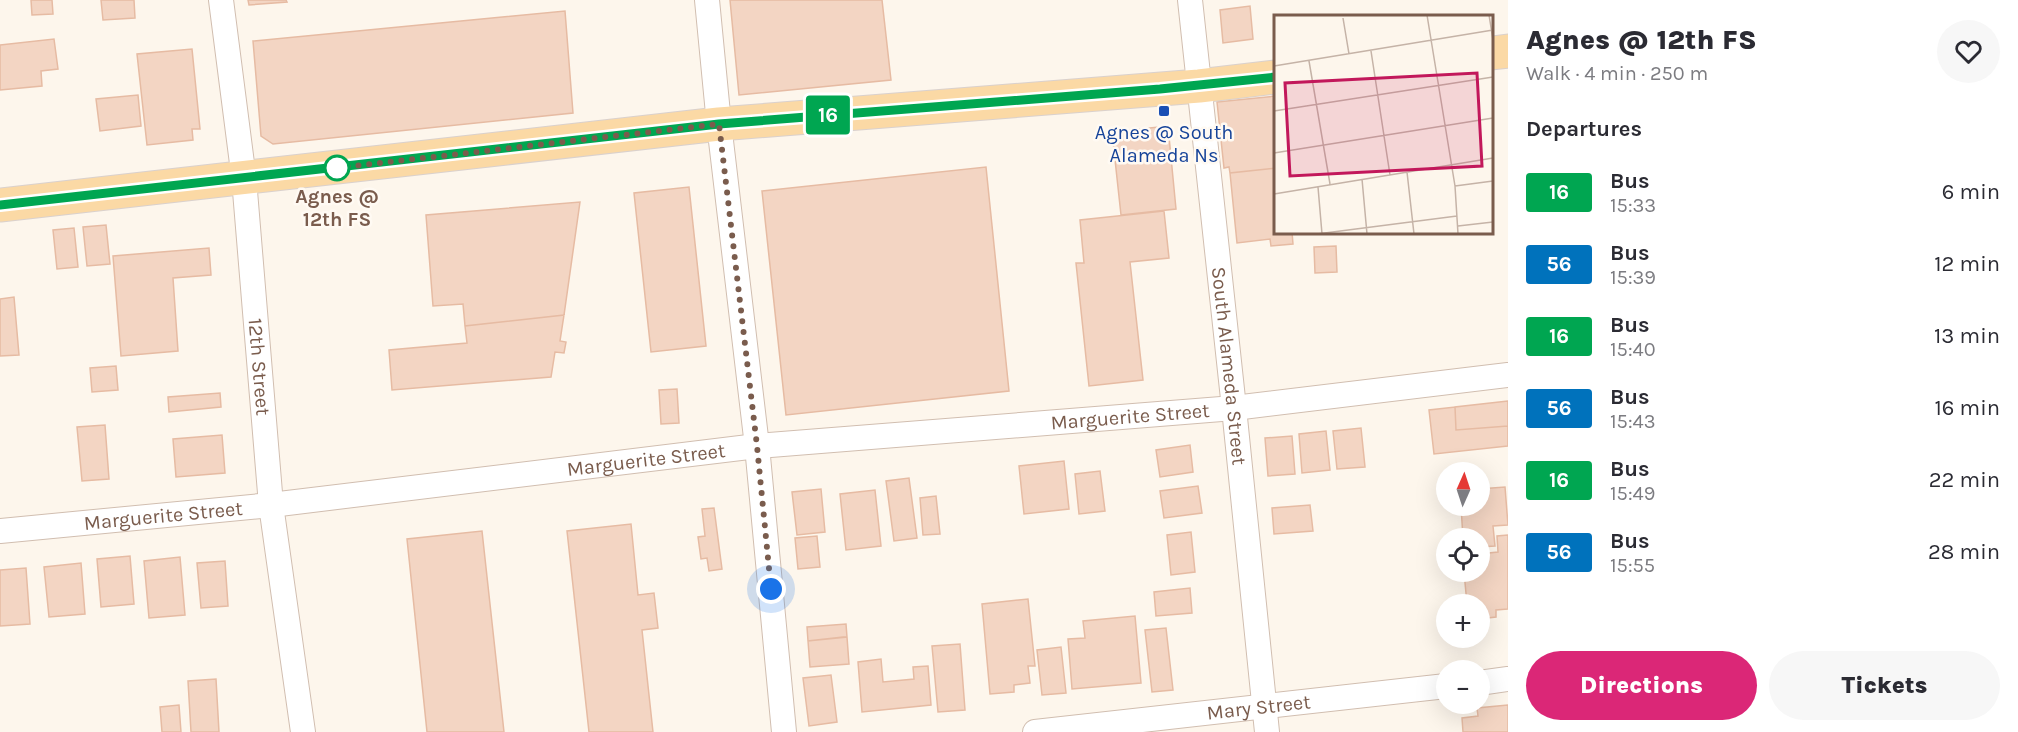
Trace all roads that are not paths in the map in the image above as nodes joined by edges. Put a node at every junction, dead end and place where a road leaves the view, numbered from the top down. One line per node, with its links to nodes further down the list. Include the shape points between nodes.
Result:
1 (221, 0): 9 (street, 12th Street)
2 (707, 0): 8 (street)
3 (1190, 0): 7 (street, South Alameda Street)
4 (1508, 51): 5 (main road)
5 (1493, 53)
6 (1274, 77): 7 (main road)
7 (1199, 86): 8 (main road); 12 (street, South Alameda Street)
8 (719, 124): 9 (main road); 13 (street)
9 (244, 179): 10 (main road); 14 (street, 12th Street)
10 (0, 206)
11 (1508, 375): 12 (street, Marguerite Street)
12 (1234, 408): 13 (street, Marguerite Street); 19 (street, South Alameda Street)
13 (757, 446): 14 (street, Marguerite Street); 21 (street)
14 (271, 505): 15 (street, Marguerite Street); 20 (street, 12th Street)
15 (0, 531)
16 (1508, 680): 17 (street)
17 (1490, 682)
18 (1436, 687): 19 (street, Mary Street)
19 (1263, 706): 22 (street, Mary Street); 23 (street, South Alameda Street)
20 (303, 732)
21 (784, 732)
22 (1035, 732)
23 (1267, 732)

